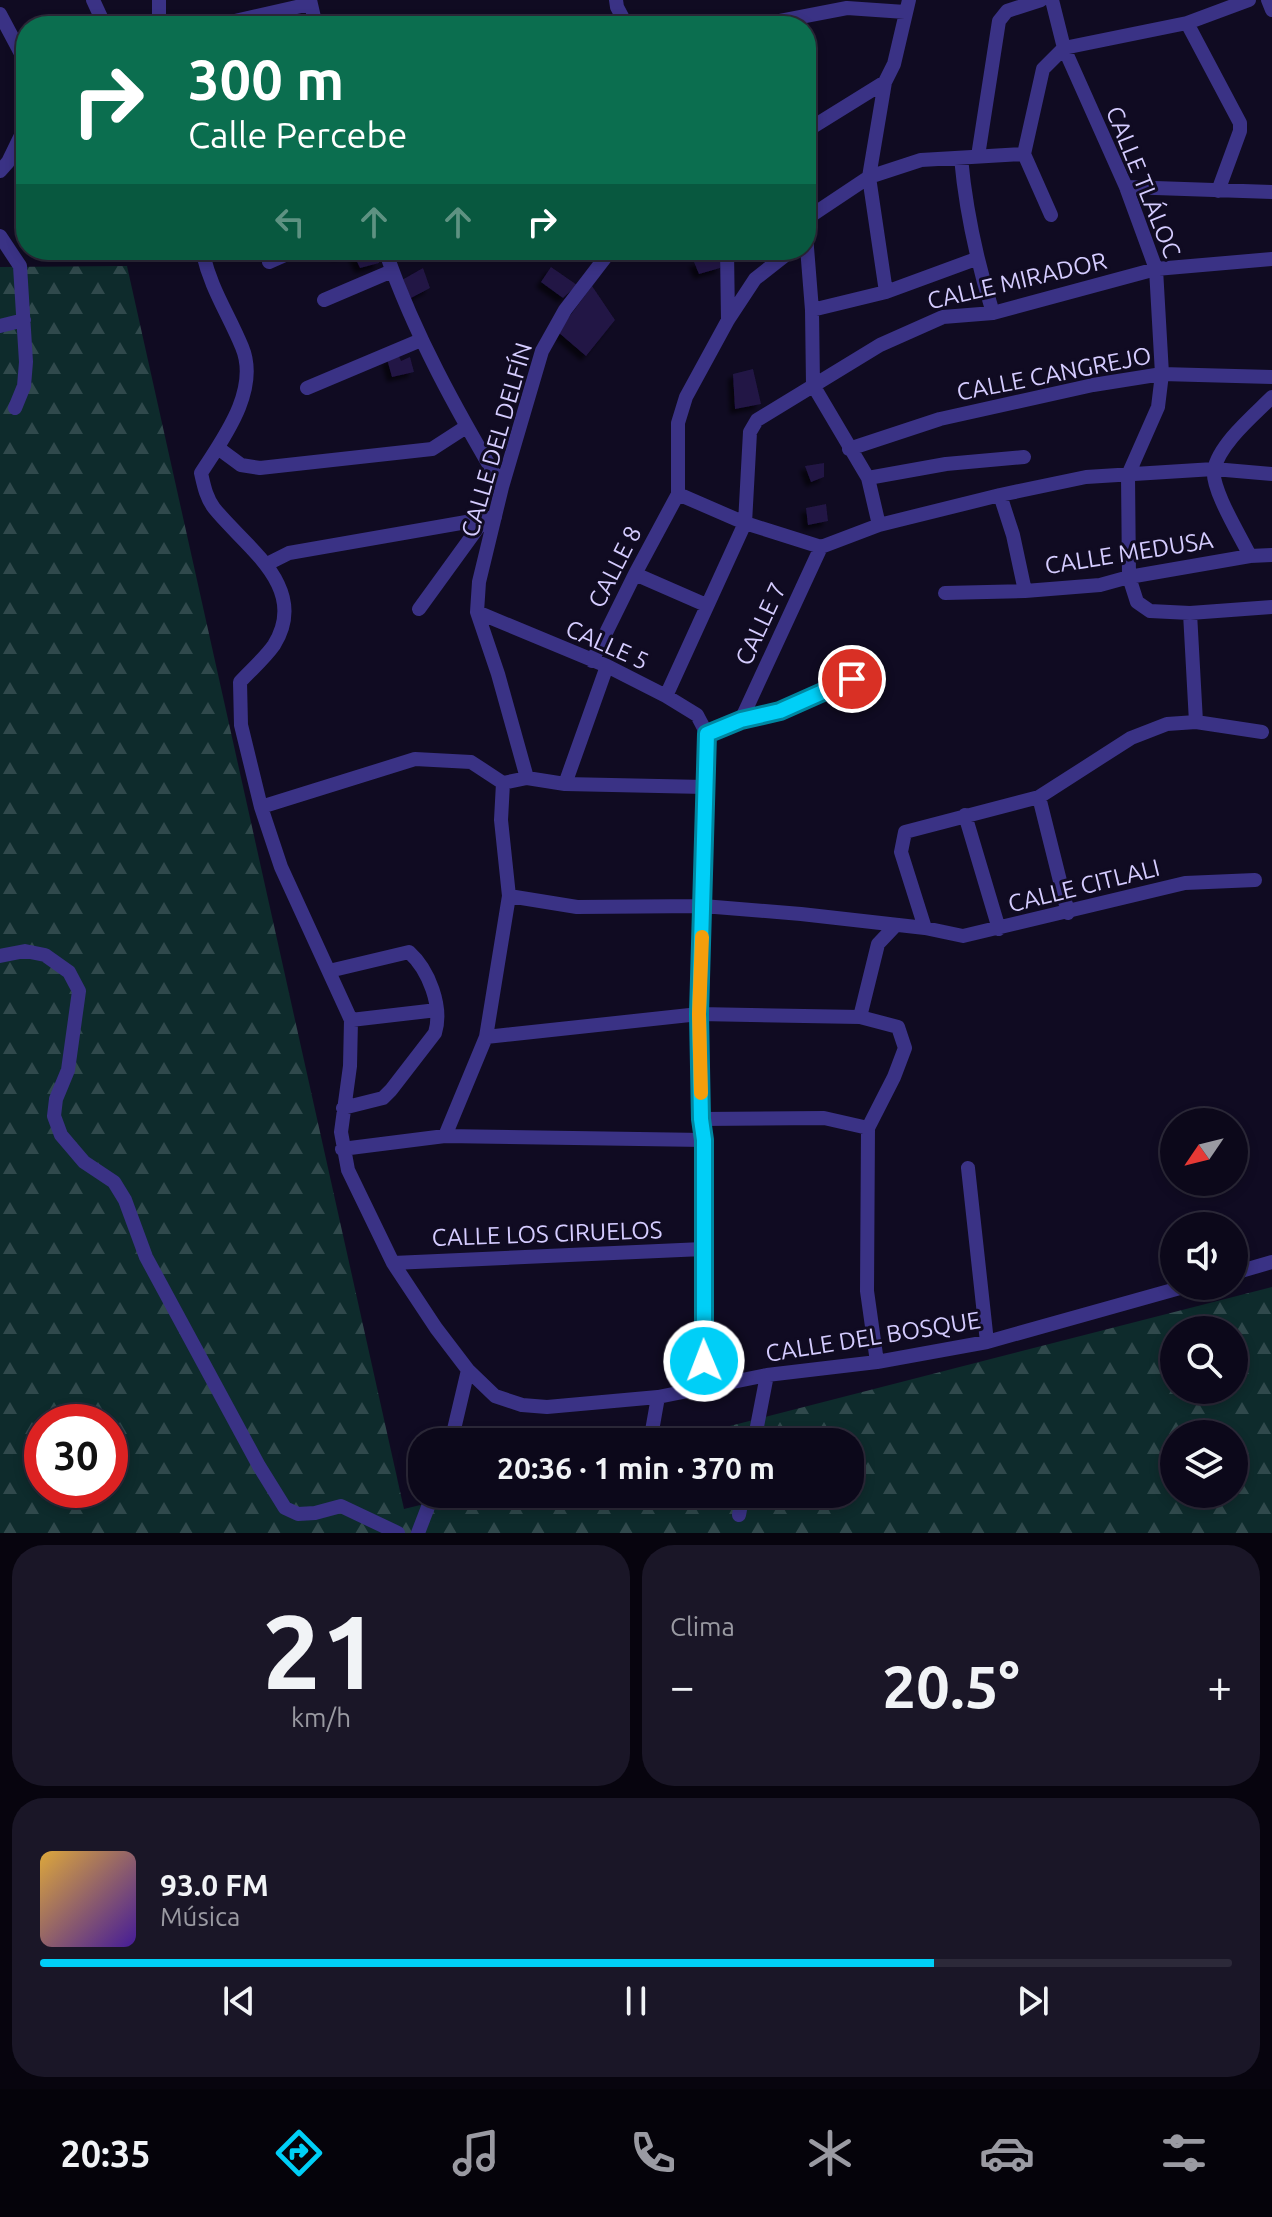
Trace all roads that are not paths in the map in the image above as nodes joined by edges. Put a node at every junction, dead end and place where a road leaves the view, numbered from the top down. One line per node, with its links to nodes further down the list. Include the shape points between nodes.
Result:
1 (1041, 0): 19 (street, via 1007,11 999,21)
2 (1052, 0): 14 (street, CALLE TLÁLOC)
3 (1249, 0): 12 (street)
4 (1268, 0): 8 (street)
5 (310, 2): 10 (street)
6 (846, 4): 7 (street); 11 (street)
7 (907, 6): 15 (street)
8 (1272, 10)
9 (0, 14): 13 (street)
10 (254, 16)
11 (795, 16)
12 (1187, 23): 14 (street); 24 (street, via 1240,123)
13 (16, 44)
14 (1064, 48): 18 (street, via 1043,69); 23 (street, CALLE TLÁLOC)
15 (885, 82): 16 (street); 22 (street)
16 (816, 125)
17 (16, 148): 21 (street)
18 (1024, 154): 19 (street); 27 (street)
19 (978, 156): 20 (street)
20 (961, 158): 22 (street, via 921,160); 29 (street)
21 (0, 171)
22 (869, 177): 26 (street); 41 (street)
23 (1126, 187): 24 (street); 39 (street, CALLE TLÁLOC)
24 (1218, 191): 25 (street)
25 (1272, 192)
26 (816, 212)
27 (1051, 215)
28 (0, 236): 45 (street, via 20,266)
29 (976, 259): 41 (street); 44 (street)
30 (1272, 259): 39 (street, CALLE MIRADOR)
31 (205, 260): 56 (street, CALLE DEL BOSQUE, via 214,292 244,350 246,368 239,407)
32 (274, 260): 38 (street)
33 (388, 260): 40 (street)
34 (603, 260): 63 (street, CALLE DEL DELFÍN, via 542,351)
35 (727, 260): 46 (street)
36 (779, 260): 46 (street, via 755,279)
37 (808, 260): 43 (street)
38 (269, 262)
39 (1156, 269): 44 (street, CALLE MIRADOR); 49 (street, CALLE TLÁLOC)
40 (392, 271): 42 (street); 48 (street)
41 (886, 292): 43 (street)
42 (324, 300)
43 (812, 310): 51 (street)
44 (993, 313): 51 (street, CALLE MIRADOR, via 943,317 880,345)
45 (24, 320): 47 (street); 54 (street, via 24,386)
46 (728, 320): 64 (street, via 686,397 678,423)
47 (0, 326)
48 (421, 340): 52 (street); 55 (street)
49 (1162, 374): 50 (street, CALLE CANGREJO); 57 (street, CALLE CANGREJO, via 940,419); 61 (street, CALLE TLÁLOC, via 1158,407)
50 (1272, 377)
51 (813, 385): 57 (street); 67 (street, CALLE MIRADOR, via 757,420 750,432)
52 (307, 388)
53 (1272, 397): 59 (street, via 1230,439)
54 (15, 408)
55 (466, 427): 56 (street, via 432,449 260,468 241,465); 63 (street)
56 (218, 448): 72 (street, CALLE DEL BOSQUE, via 201,473 205,492)
57 (849, 449): 62 (street)
58 (1024, 457): 62 (street)
59 (1214, 469): 60 (street); 61 (street); 71 (street, via 1215,484)
60 (1272, 474)
61 (1128, 475): 65 (street, via 1086,477); 74 (street)
62 (868, 478): 68 (street)
63 (502, 487): 66 (street, CALLE DEL DELFÍN)
64 (678, 494): 67 (street); 73 (street, CALLE 8)
65 (1000, 495): 68 (street); 75 (street)
66 (490, 518): 72 (street, via 289,553); 79 (street); 80 (street, CALLE DEL DELFÍN)
67 (745, 523): 69 (street); 77 (street)
68 (879, 525): 69 (street)
69 (821, 547): 86 (street, CALLE 7)
70 (1272, 555): 71 (street, CALLE MEDUSA)
71 (1250, 556): 74 (street, CALLE MEDUSA)
72 (267, 564): 95 (street, CALLE DEL BOSQUE, via 284,597 282,624 274,644 240,682 241,725)
73 (635, 574): 77 (street); 82 (street, CALLE 8)
74 (1129, 577): 75 (street, CALLE MEDUSA, via 1100,585); 81 (street, via 1137,602 1150,611)
75 (1025, 591): 76 (street, CALLE MEDUSA)
76 (945, 593)
77 (706, 605): 85 (street)
78 (1272, 607): 81 (street)
79 (419, 609)
80 (477, 612): 82 (street, CALLE 5); 90 (street)
81 (1190, 613): 87 (street)
82 (592, 661): 83 (street, CALLE 5)
83 (607, 666): 85 (street, CALLE 5); 92 (street)
84 (852, 679): 86 (street, via 780,711)
85 (666, 696): 89 (street, CALLE 5, via 697,715)
86 (741, 720): 89 (street)
87 (1196, 722): 88 (street); 94 (street, via 1167,724 1131,738)
88 (1262, 732)
89 (707, 734): 93 (street)
90 (527, 778): 91 (street); 92 (street)
91 (507, 781): 95 (street, via 471,762 415,759); 98 (street, via 501,820)
92 (565, 784): 93 (street)
93 (705, 787): 99 (street)
94 (1039, 797): 96 (street); 100 (street)
95 (261, 807): 105 (street, CALLE DEL BOSQUE, via 281,867)
96 (965, 815): 102 (street, via 905,832 901,852); 103 (street)
97 (1255, 880): 100 (street, CALLE CITLALI, via 1185,883)
98 (509, 896): 99 (street, CALLE CITLALI, via 577,907); 110 (street)
99 (703, 906): 101 (street, CALLE CITLALI); 107 (street)
100 (1068, 913): 103 (street, CALLE CITLALI)
101 (896, 925): 102 (street, CALLE CITLALI); 108 (street, via 878,944)
102 (925, 928): 103 (street, CALLE CITLALI, via 963,936)
103 (999, 929)
104 (0, 956): 135 (street, via 25,951 45,955 69,972 79,991 68,1070 56,1099 54,1116 61,1135 84,1162 114,1182 125,1200 146,1257 285,1508 298,1514 341,1506)
105 (329, 971): 106 (street, via 409,952 423,965); 109 (street, CALLE DEL BOSQUE)
106 (437, 1010): 109 (street); 111 (street, via 435,1033 391,1090 383,1098)
107 (699, 1014): 108 (street); 110 (street); 112 (street)
108 (860, 1017): 113 (street, via 898,1027 905,1048)
109 (351, 1020): 111 (street, CALLE DEL BOSQUE)
110 (486, 1037): 114 (street)
111 (343, 1108): 116 (street, CALLE DEL BOSQUE)
112 (701, 1119): 113 (street, via 824,1118); 115 (street)
113 (868, 1128): 124 (street, via 867,1291)
114 (445, 1136): 115 (street); 116 (street)
115 (704, 1140): 118 (street)
116 (342, 1149): 120 (street, CALLE DEL BOSQUE)
117 (968, 1168): 123 (street)
118 (703, 1249): 120 (street, CALLE LOS CIRUELOS); 127 (street)
119 (1272, 1262): 121 (street)
120 (393, 1263): 125 (street, CALLE DEL BOSQUE)
121 (1248, 1269)
122 (1160, 1294): 123 (street, CALLE DEL BOSQUE)
123 (987, 1342): 124 (street, CALLE DEL BOSQUE)
124 (877, 1362): 126 (street, CALLE DEL BOSQUE)
125 (468, 1370): 128 (street, CALLE DEL BOSQUE, via 495,1396 522,1405); 129 (street)
126 (767, 1375): 127 (street, CALLE DEL BOSQUE); 131 (street)
127 (705, 1389): 128 (street, CALLE DEL BOSQUE)
128 (658, 1397): 130 (street)
129 (454, 1428)
130 (652, 1428)
131 (757, 1428)
132 (428, 1508): 136 (street)
133 (740, 1508): 134 (street)
134 (739, 1515)
135 (398, 1533)
136 (418, 1533)

